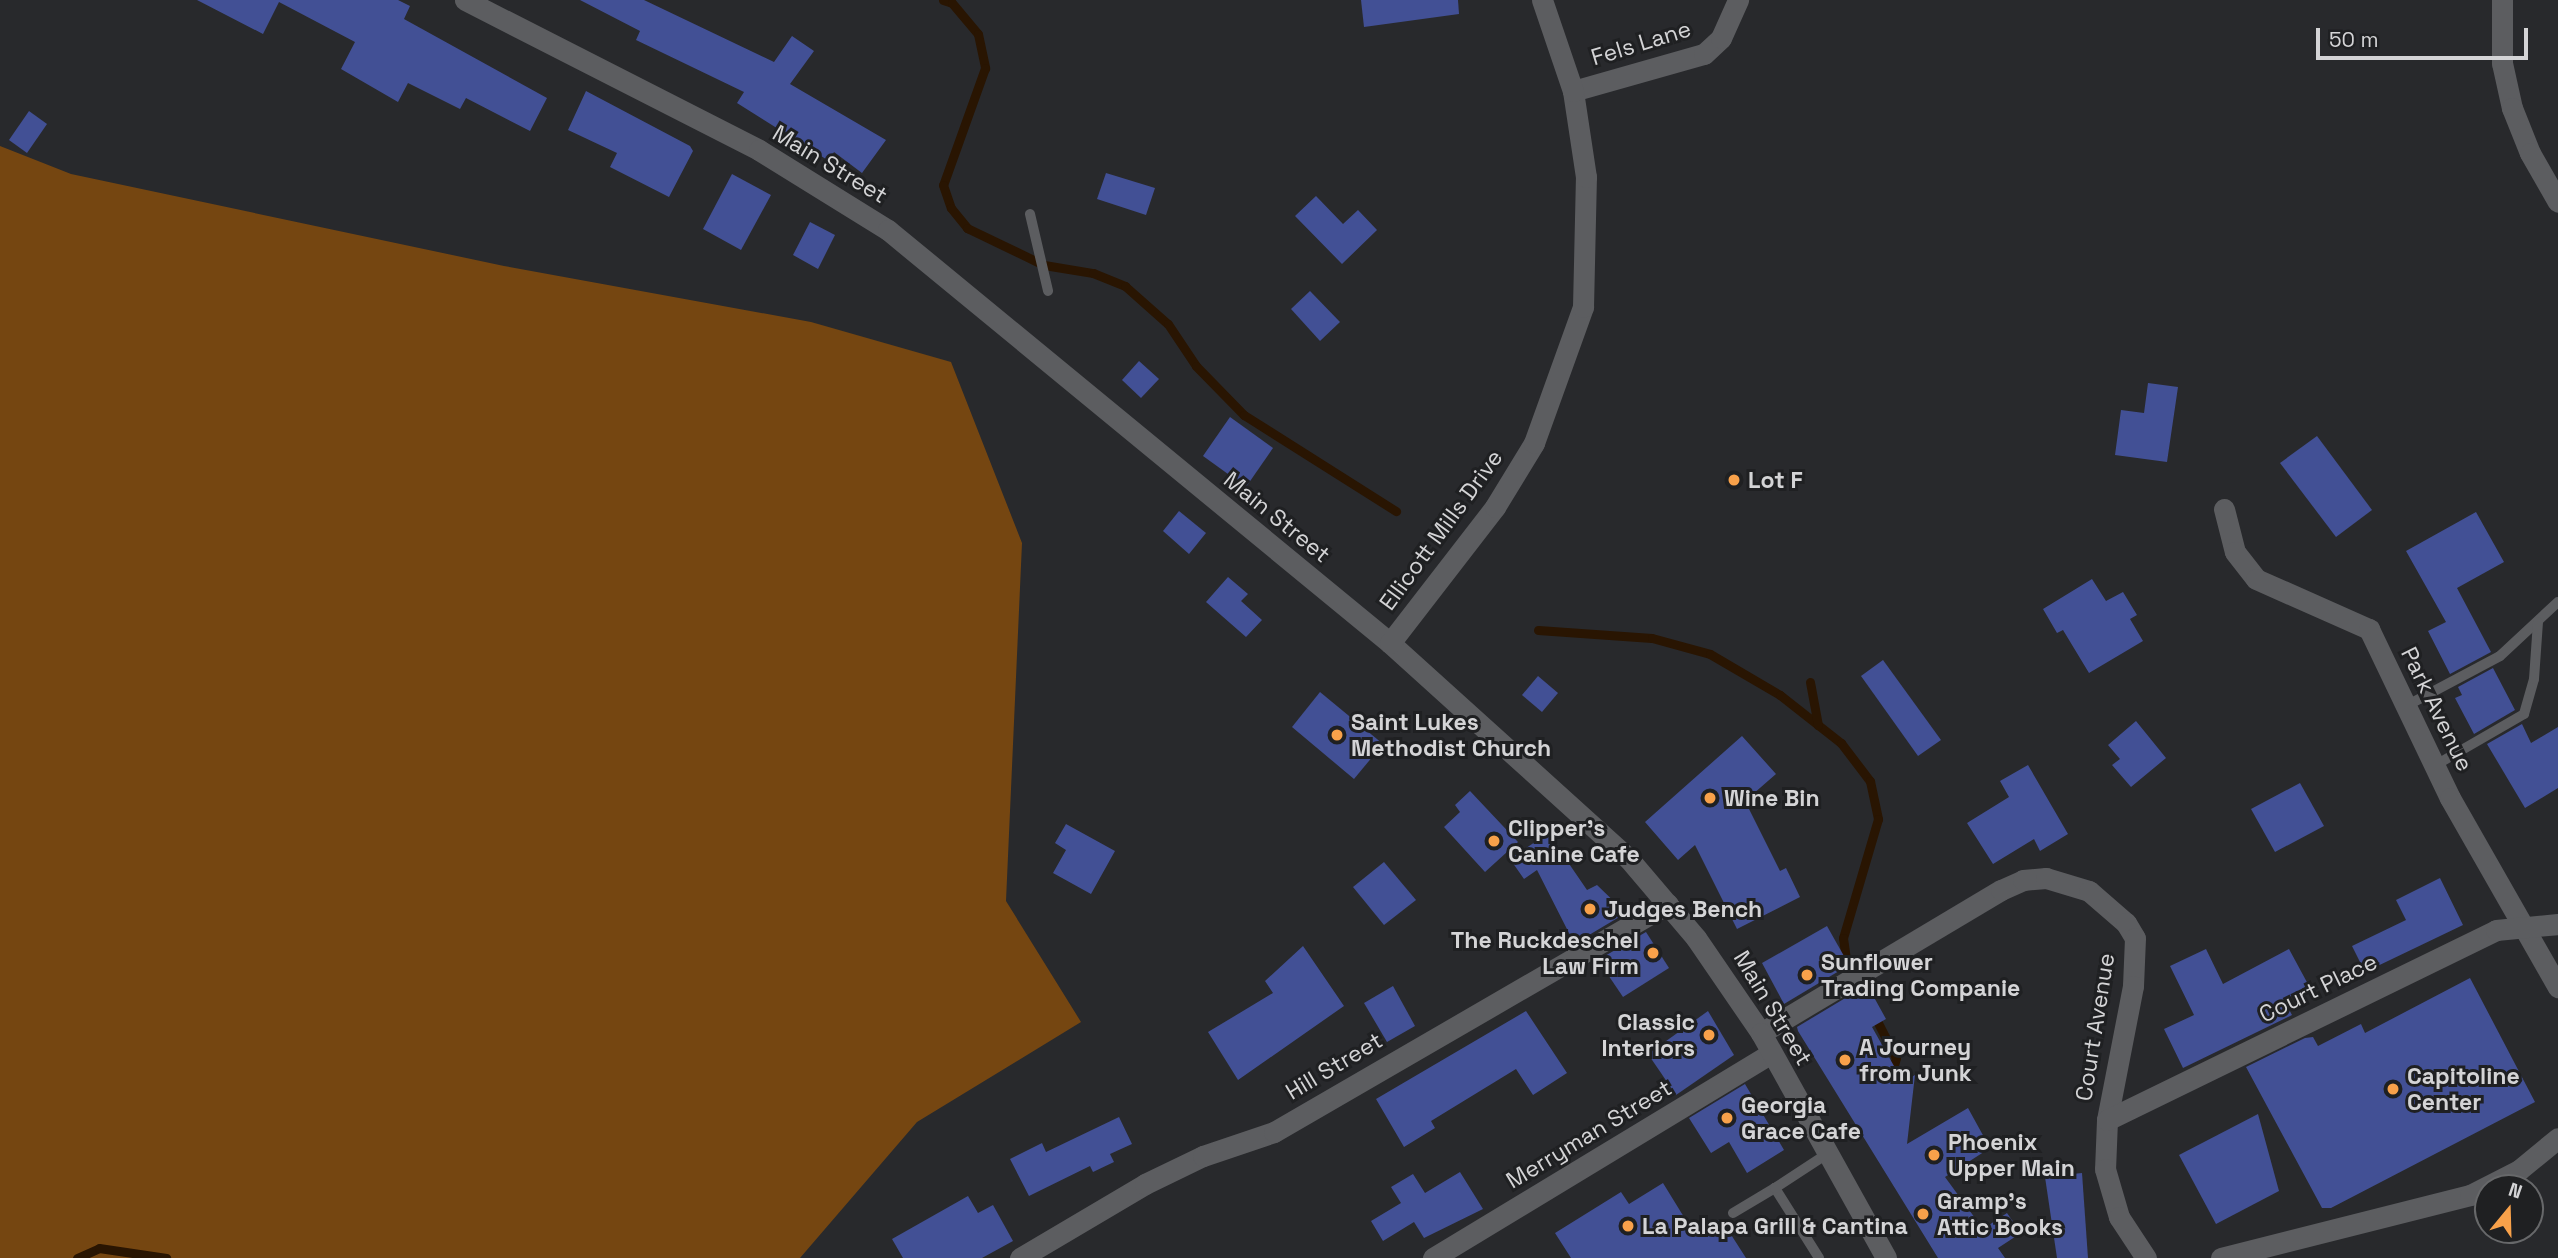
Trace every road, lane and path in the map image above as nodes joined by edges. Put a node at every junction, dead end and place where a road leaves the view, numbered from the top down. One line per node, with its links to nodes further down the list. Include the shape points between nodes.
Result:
1 (465, 0): 12 (street, Main Street, via 759,150 888,230)
2 (1542, 0): 5 (street, Ellicott Mills Drive)
3 (1738, 0): 5 (street, Fels Lane, via 1721,38 1704,54)
4 (2502, 0): 6 (street, via 2502,62 2512,108 2530,153)
5 (1573, 91): 12 (street, Ellicott Mills Drive, via 1586,177 1588,248 1583,307 1560,382 1535,443 1495,507)
6 (2558, 202)
7 (1030, 214): 8 (lane)
8 (1048, 291)
9 (2224, 509): 13 (street, Park Avenue, via 2235,552 2256,579 2369,629)
10 (2558, 602): 11 (lane)
11 (2538, 622): 13 (lane, via 2500,656); 14 (lane, via 2534,679 2524,714)
12 (1390, 643): 15 (street, Main Street, via 1628,858)
13 (2406, 706): 14 (street, Park Avenue)
14 (2434, 766): 17 (street, Park Avenue)
15 (1668, 904): 19 (street, Main Street, via 1723,974); 26 (street, Hill Street, via 1274,1132 1203,1156 1145,1184)
16 (2558, 924): 17 (street, Court Place)
17 (2525, 928): 18 (street, Park Avenue); 21 (street, Court Place, via 2496,930)
18 (2558, 987)
19 (1761, 1033): 20 (street, Main Street); 21 (street, Court Avenue, via 2023,880 2046,878 2089,891 2126,923 2135,938 2133,986)
20 (1771, 1053): 23 (street, Main Street); 27 (street, Merryman Street)
21 (2107, 1120): 30 (street, Court Avenue, via 2105,1169 2112,1198)
22 (2558, 1138): 31 (street, via 2519,1170 2470,1195)
23 (1827, 1154): 24 (lane); 29 (street, Main Street)
24 (1775, 1188): 25 (lane); 28 (lane)
25 (1733, 1213)
26 (1020, 1258)
27 (1433, 1258)
28 (1819, 1258)
29 (1886, 1258)
30 (2146, 1258)
31 (2221, 1258)

